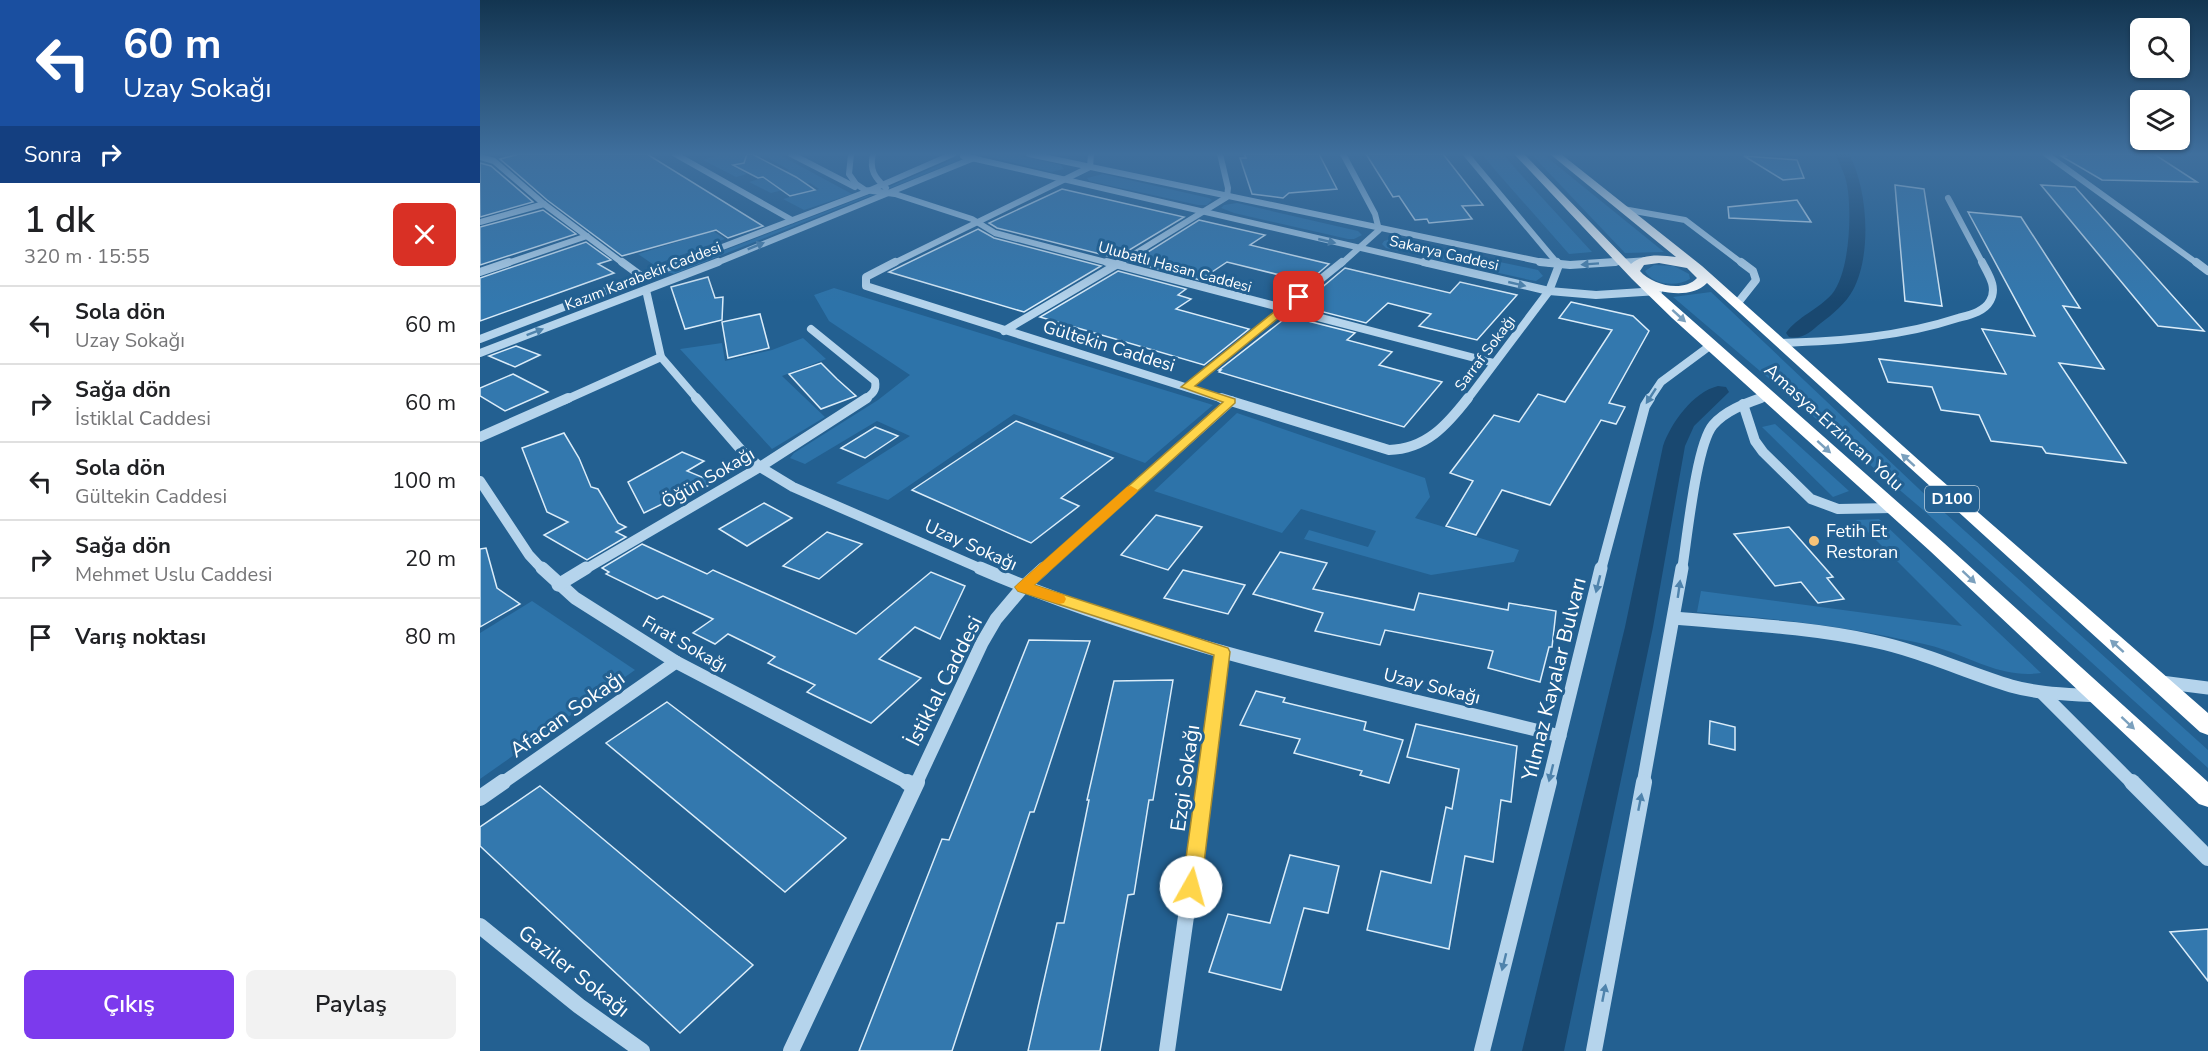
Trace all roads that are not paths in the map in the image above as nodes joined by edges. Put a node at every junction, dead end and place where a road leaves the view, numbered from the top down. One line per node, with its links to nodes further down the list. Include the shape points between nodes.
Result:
1 (762, 203): 18 (street)
2 (837, 203): 18 (street, Kazım Karabekir Caddesi)
3 (863, 203): 33 (street, Kazım Karabekir Caddesi, one-way to 3)
4 (922, 203): 20 (street, Ulubatlı Hasan Caddesi)
5 (1018, 203): 20 (street)
6 (1162, 203): 17 (street, Sakarya Caddesi)
7 (1218, 203): 17 (street)
8 (1255, 203): 21 (street, Sakarya Caddesi)
9 (1369, 203): 21 (street)
10 (1507, 203): 26 (street)
11 (1566, 203): 25 (highway, Amasya-Erzincan Yolu / D100)
12 (1616, 203): 16 (highway, Amasya-Erzincan Yolu / D100)
13 (1951, 203): 43 (street, via 1992,281 1988,304 1940,326 1889,337)
14 (2118, 203): 29 (street)
15 (544, 204): 19 (street); 22 (street)
16 (1623, 209): 28 (highway, Amasya-Erzincan Yolu / D100); 38 (street, via 1685,220 1752,271 1756,280)
17 (1204, 213): 23 (street, Sakarya Caddesi, one-way to 23); 27 (street)
18 (792, 220): 31 (street, Kazım Karabekir Caddesi)
19 (480, 222)
20 (978, 222): 27 (street, Ulubatlı Hasan Caddesi, via 988,231); 41 (street, Gültekin Caddesi, via 869,275 865,282 870,289)
21 (1379, 230): 23 (street); 26 (street, Sakarya Caddesi)
22 (587, 236): 30 (street); 31 (street)
23 (1360, 248): 36 (street, Sakarya Caddesi, one-way to 36); 39 (street)
24 (1648, 260): 25 (street, Sakarya Caddesi); 28 (highway, via 1680,262); 32 (highway, via 1635,267)
25 (1623, 262): 26 (street, Sakarya Caddesi, one-way to 26); 32 (highway, Amasya-Erzincan Yolu / D100)
26 (1559, 265): 36 (street, Sarraf Sokağı)
27 (1116, 266): 39 (street, Ulubatlı Hasan Caddesi); 41 (street)
28 (1698, 269): 34 (highway, via 1704,279 1702,283); 38 (highway, Amasya-Erzincan Yolu / D100)
29 (2208, 271)
30 (480, 272)
31 (641, 276): 33 (street, via 667,276); 33 (street, via 628,284 629,288); 42 (street, Kazım Karabekir Caddesi)
32 (1636, 276): 34 (highway, via 1652,285); 37 (highway, Amasya-Erzincan Yolu / D100)
33 (658, 286): 35 (street, Kazım Karabekir Caddesi)
34 (1676, 289): 37 (street, Sakarya Caddesi)
35 (646, 290): 45 (street, Kazım Karabekir Caddesi, one-way to 35); 46 (street, Uzay Sokağı)
36 (1549, 291): 37 (street, Sakarya Caddesi, via 1596,295); 47 (street, Sarraf Sokağı)
37 (1652, 291): 44 (highway, Amasya-Erzincan Yolu / D100, one-way to 44)
38 (1737, 304): 43 (highway, Amasya-Erzincan Yolu / D100)
39 (1283, 309): 47 (street, Ulubatlı Hasan Caddesi); 48 (street)
40 (812, 329): 54 (street, Öğün Sokağı, via 875,381 876,387 873,394)
41 (1004, 331): 48 (street, Gültekin Caddesi)
42 (480, 339)
43 (1780, 343): 62 (highway, Amasya-Erzincan Yolu / D100, one-way to 43)
44 (1711, 345): 49 (highway, Amasya-Erzincan Yolu / D100); 67 (street, Yılmaz Kayalar Bulvarı, one-way to 67, via 1661,382 1645,406)
45 (480, 353)
46 (661, 357): 52 (street); 54 (street, Uzay Sokağı)
47 (1494, 363): 53 (street, Sarraf Sokağı, via 1448,424)
48 (1187, 387): 50 (street, Gültekin Caddesi)
49 (1767, 396): 51 (street); 56 (highway, Amasya-Erzincan Yolu / D100, one-way to 56)
50 (1231, 401): 53 (street, Gültekin Caddesi, via 1389,450); 58 (street, İstiklal Caddesi)
51 (1743, 404): 56 (street, via 1755,441 1811,499 1838,509); 59 (street, one-way to 51, via 1689,513 1705,439 1720,418)
52 (480, 436)
53 (1418, 445)
54 (760, 467): 57 (street, Öğün Sokağı); 58 (street, Uzay Sokağı, via 793,487)
55 (480, 481): 57 (street, Fırat Sokağı, via 529,555)
56 (1892, 508): 65 (highway, Amasya-Erzincan Yolu / D100, one-way to 65)
57 (558, 585): 61 (street, Fırat Sokağı)
58 (1023, 587): 60 (street, Uzay Sokağı); 68 (street, İstiklal Caddesi, via 982,643)
59 (1674, 618): 64 (street, via 1873,641); 77 (street, one-way to 59)
60 (1222, 652): 67 (street, Uzay Sokağı); 75 (street, Ezgi Sokağı)
61 (676, 662): 68 (street, Fırat Sokağı); 70 (street, Afacan Sokağı)
62 (2157, 682): 63 (street); 66 (highway, Amasya-Erzincan Yolu / D100)
63 (2208, 688)
64 (2042, 693): 65 (street); 71 (street)
65 (2099, 696): 69 (highway, Amasya-Erzincan Yolu / D100, one-way to 69)
66 (2208, 726)
67 (1560, 736): 76 (street, Yılmaz Kayalar Bulvarı, one-way to 76)
68 (914, 786): 74 (street, İstiklal Caddesi)
69 (2208, 797)
70 (480, 798)
71 (2208, 858)
72 (480, 926): 73 (street, Gaziler Sokağı)
73 (642, 1051)
74 (790, 1051)
75 (1167, 1051)
76 (1482, 1051)
77 (1594, 1051)

